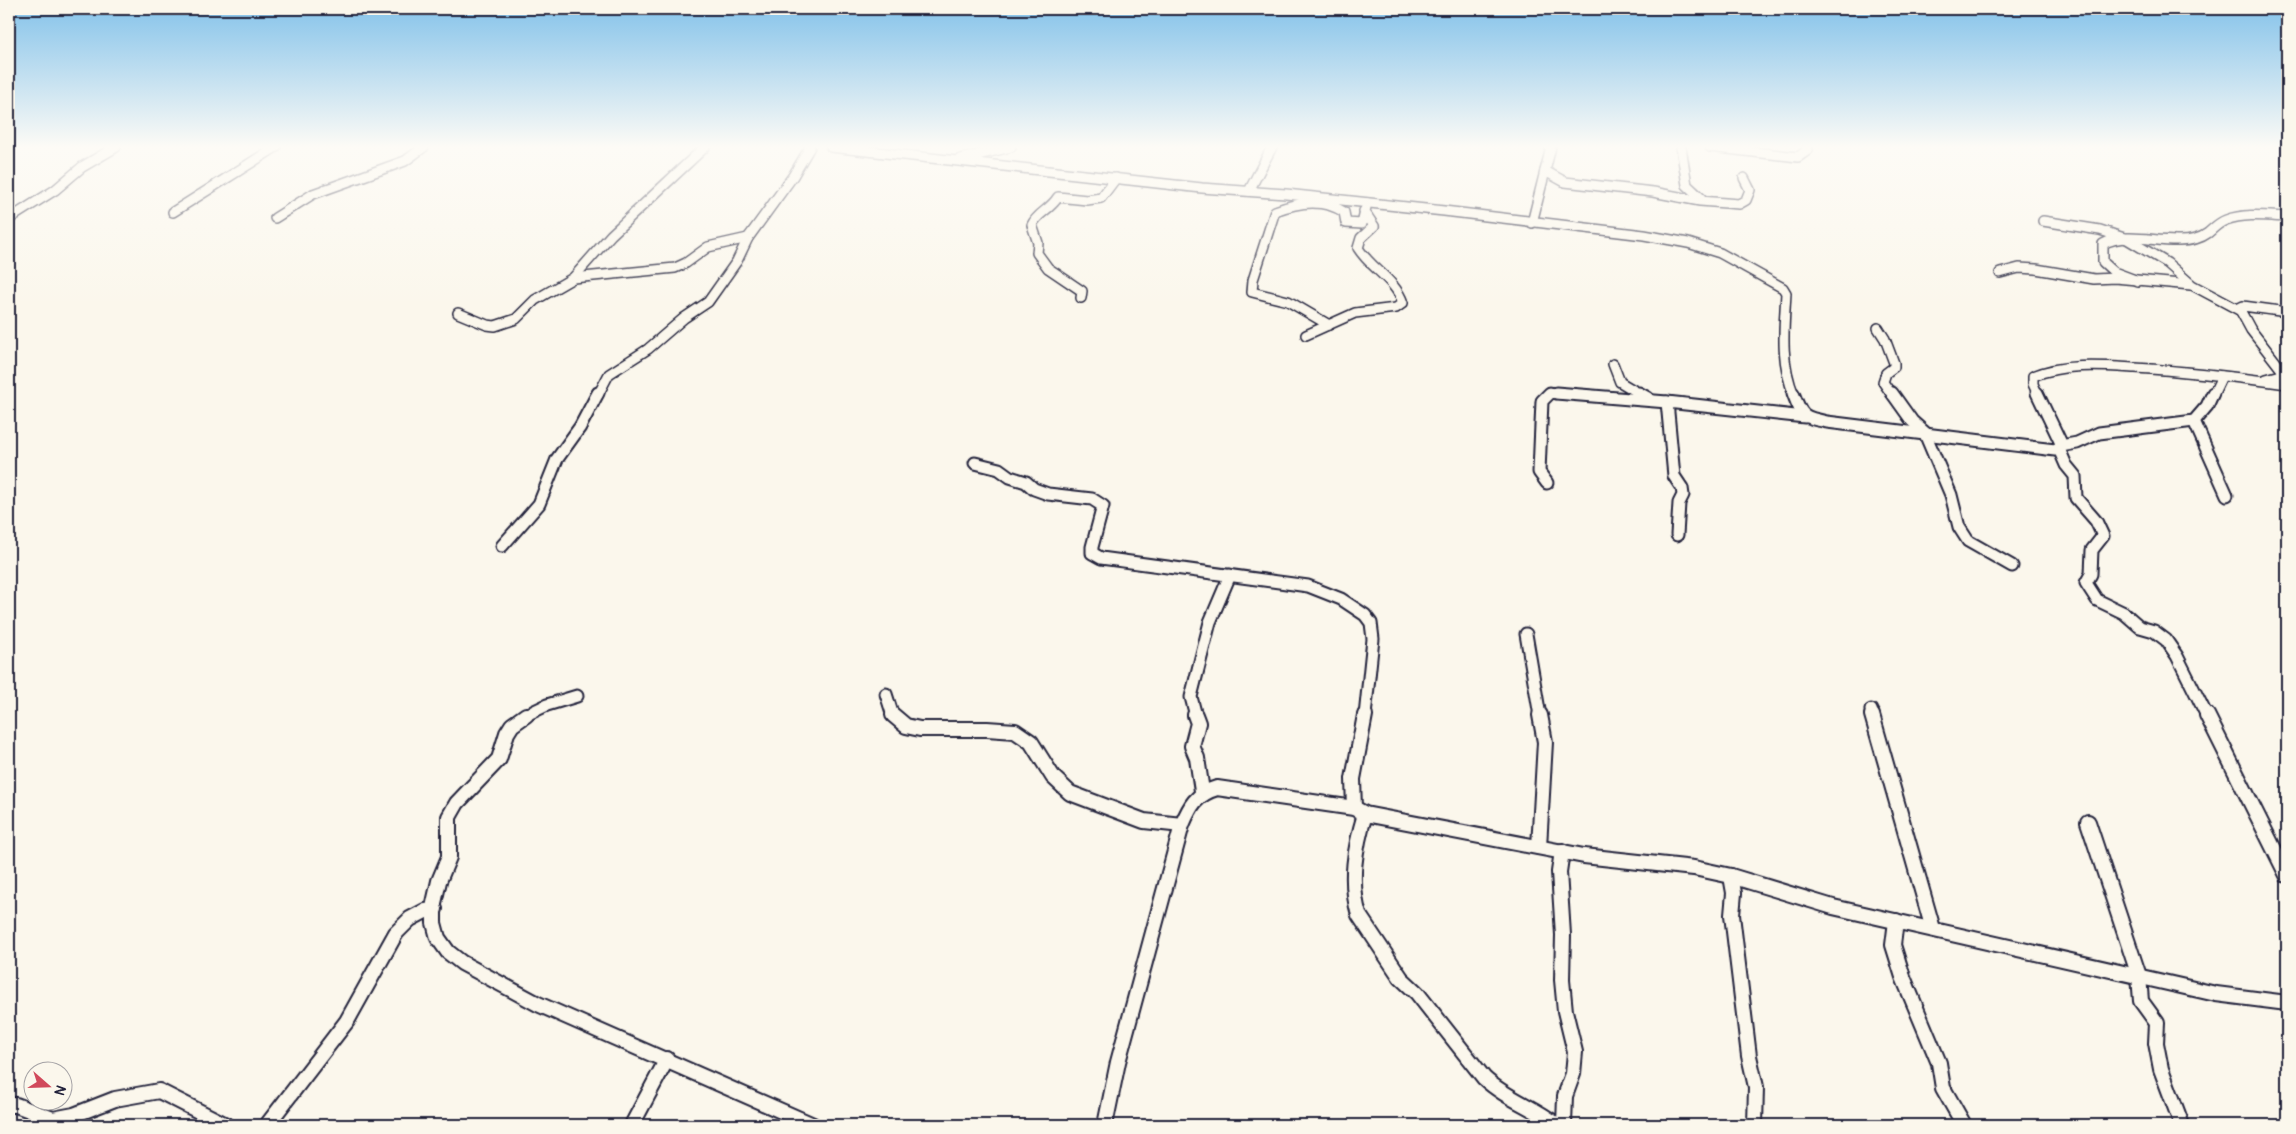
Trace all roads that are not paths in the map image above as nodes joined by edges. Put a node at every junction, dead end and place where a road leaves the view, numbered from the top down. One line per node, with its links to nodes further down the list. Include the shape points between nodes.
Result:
1 (39, 200): 16 (street)
2 (192, 200): 13 (street)
3 (304, 200): 15 (street)
4 (648, 200): 22 (street, via 611,235)
5 (776, 200): 19 (street)
6 (1056, 200): 25 (street, via 1052,207 1035,218 1032,225 1037,252 1048,268 1082,291)
7 (1314, 200): 12 (street)
8 (1538, 200): 18 (street)
9 (1698, 200): 11 (street)
10 (1746, 200): 11 (street, via 1740,204)
11 (1704, 201)
12 (1365, 207): 18 (street); 29 (street, via 1374,226 1361,238 1358,248 1362,257 1391,282 1403,303 1396,308 1355,313); 29 (street, via 1362,224 1358,225 1346,223 1344,212 1333,206 1304,203 1275,211 1251,285 1252,292 1288,301)
13 (173, 212)
14 (2287, 217): 20 (street, via 2229,219 2218,223 2202,237 2180,241)
15 (275, 218)
16 (9, 219)
17 (2043, 221): 20 (street, via 2100,230)
18 (1532, 223): 38 (street, via 1688,243 1720,253 1783,288 1786,293 1783,355 1787,378)
19 (748, 238): 22 (street, via 708,247 675,268); 46 (street, via 737,261 708,302 648,349 609,374 580,427 557,459 539,504)
20 (2127, 239): 23 (street, via 2103,244 2103,262 2114,272); 24 (street, via 2167,264)
21 (2000, 273): 23 (street, via 2027,268 2094,280)
22 (573, 278): 28 (street, via 535,300 516,319 500,326 487,325)
23 (2138, 281): 24 (street)
24 (2192, 285): 26 (street)
25 (1081, 298)
26 (2239, 310): 27 (street, via 2243,306); 34 (street, via 2282,370 2281,375)
27 (2287, 312)
28 (458, 313)
29 (1329, 325): 31 (street)
30 (1878, 328): 40 (street, via 1886,338 1894,362 1883,382 1912,421)
31 (1306, 335)
32 (1614, 364): 36 (street, via 1614,375 1620,383)
33 (2222, 376): 34 (street); 39 (street, via 2207,406); 41 (street, via 2094,366 2038,371 2033,376 2033,384)
34 (2254, 380): 35 (street)
35 (2286, 385)
36 (1651, 400): 37 (street); 43 (street, via 1550,393 1542,401 1539,472)
37 (1667, 402): 38 (street); 45 (street, via 1674,476 1683,495 1679,502)
38 (1805, 417): 40 (street)
39 (2194, 421): 41 (street, via 2098,433); 44 (street)
40 (1928, 436): 41 (street, via 2045,450); 47 (street, via 1959,526 1968,541)
41 (2060, 448): 59 (street, via 2066,465 2075,476 2076,498 2096,520 2103,536 2092,550 2087,587 2097,600 2166,640)
42 (975, 463): 48 (street, via 999,469 1026,482 1034,490 1092,499 1103,506 1091,545 1092,552 1101,558)
43 (1547, 483)
44 (2227, 495)
45 (1677, 535)
46 (502, 546)
47 (2012, 566)
48 (1230, 575): 53 (street, via 1210,622 1191,697 1198,723 1192,746); 54 (street, via 1324,591 1359,611 1370,623 1373,639 1365,717 1353,779)
49 (1526, 634): 57 (street, via 1545,742)
50 (886, 694): 56 (street, via 895,718 906,726 1016,731 1039,753 1065,791 1146,821)
51 (577, 696): 61 (street, via 528,713 515,723 506,735 500,758 452,810 449,817 449,857 439,881)
52 (1871, 710): 63 (street)
53 (1202, 791): 54 (street, via 1217,788); 56 (street, via 1192,802)
54 (1360, 811): 57 (street); 73 (street, via 1354,904 1358,915 1402,978 1484,1078 1496,1089 1539,1111)
55 (2088, 822): 64 (street)
56 (1182, 825): 72 (street, via 1118,1062)
57 (1539, 847): 58 (street)
58 (1562, 852): 60 (street, via 1694,868); 74 (street, via 1559,872 1562,980 1565,1011 1575,1052 1573,1074 1565,1096)
59 (2287, 875)
60 (1731, 876): 62 (street, via 1834,907); 75 (street, via 1734,893 1732,915 1749,1056 1756,1087)
61 (435, 909): 66 (street, via 438,938 448,952 462,962 538,1004); 69 (street, via 425,910 410,919 396,933 347,1021)
62 (1896, 921): 63 (street); 76 (street, via 1893,945 1903,977 1939,1063 1943,1088)
63 (1933, 929): 64 (street)
64 (2139, 976): 65 (street, via 2216,994); 77 (street, via 2141,1001 2157,1023 2156,1043 2161,1069)
65 (2287, 1003)
66 (668, 1059): 70 (street); 71 (street)
67 (9, 1105): 68 (street, via 53,1119 74,1115 115,1099 159,1091)
68 (226, 1125)
69 (267, 1125)
70 (632, 1125)
71 (813, 1125)
72 (1105, 1125)
73 (1558, 1125)
74 (1564, 1125)
75 (1755, 1125)
76 (1964, 1125)
77 (2182, 1125)

